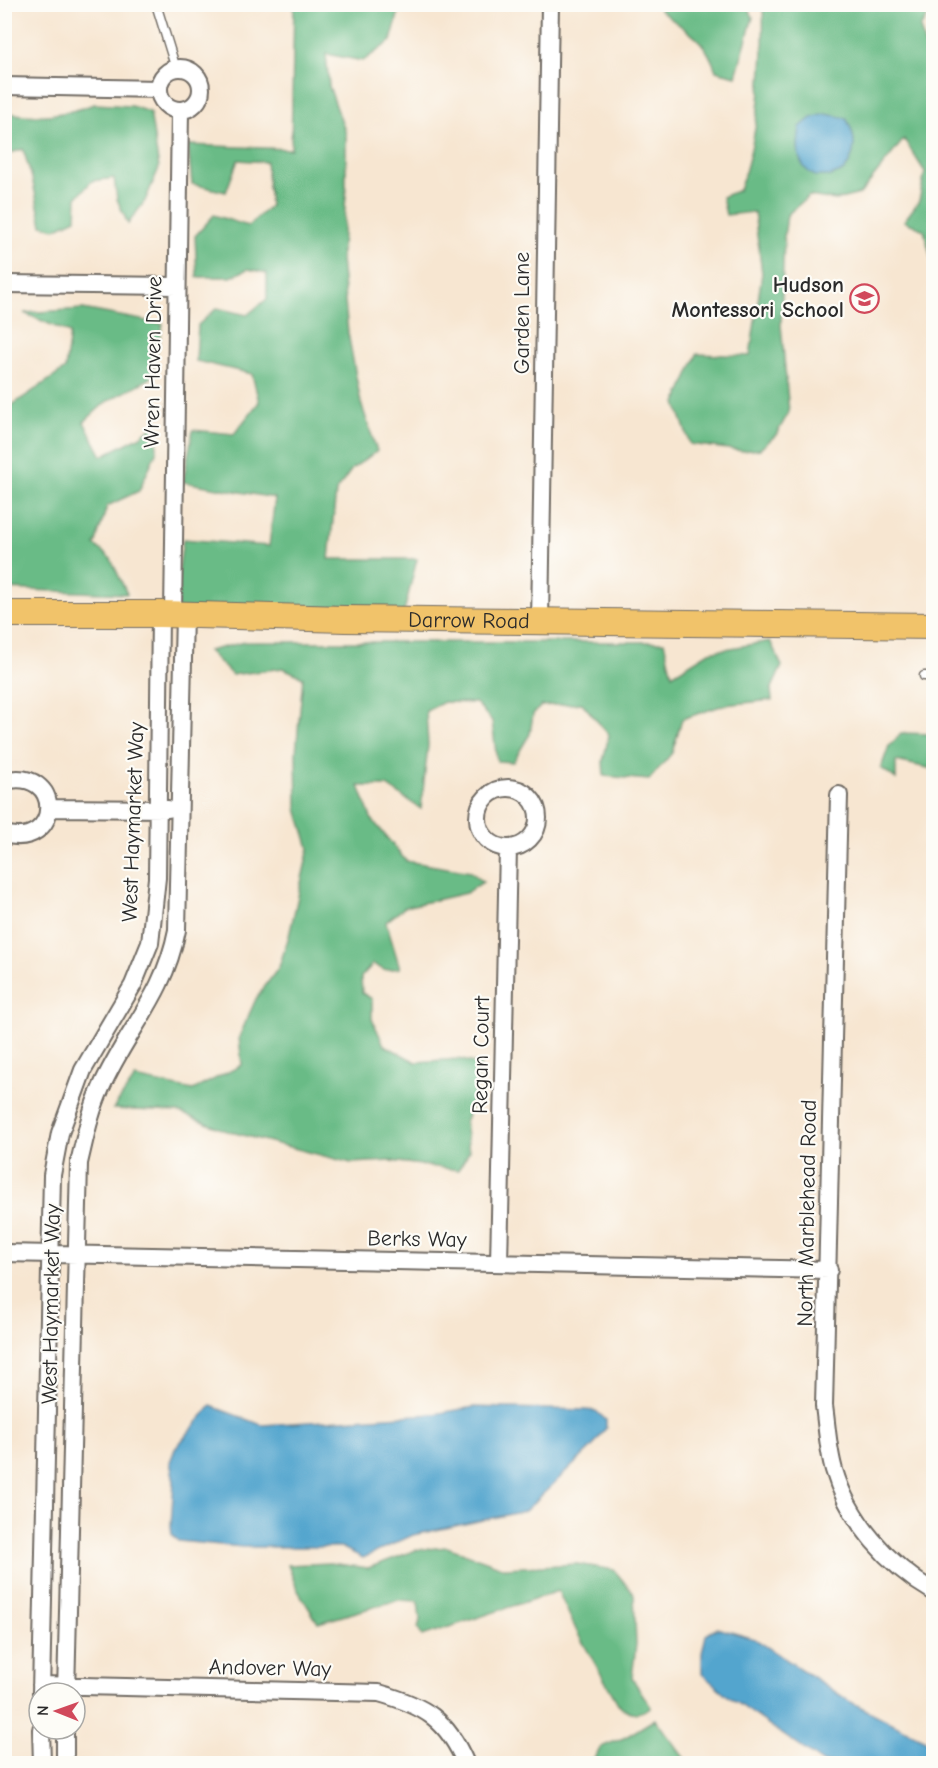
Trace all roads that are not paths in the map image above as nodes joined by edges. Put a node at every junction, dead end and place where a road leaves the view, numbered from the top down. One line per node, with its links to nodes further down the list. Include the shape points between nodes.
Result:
1 (156, 4): 3 (lane)
2 (550, 4): 11 (street, Garden Lane)
3 (176, 69): 5 (street, via 162,78); 6 (street, via 191,71 199,79 201,89 198,100)
4 (4, 86): 5 (street)
5 (159, 88): 6 (street, via 162,99)
6 (180, 110): 8 (street, Wren Haven Drive)
7 (4, 284): 8 (street)
8 (177, 286): 10 (street, Wren Haven Drive)
9 (4, 614): 10 (main road, Darrow Road)
10 (172, 614): 11 (main road, Darrow Road); 16 (street, West Haymarket Way); 17 (street, West Haymarket Way)
11 (540, 622): 12 (main road, Darrow Road)
12 (933, 626)
13 (4, 781): 15 (street, via 20,777 34,781 45,793)
14 (839, 795): 24 (street, North Marblehead Road)
15 (49, 808): 16 (street); 18 (street, via 45,823 34,834 19,838)
16 (158, 809): 17 (street); 21 (street, West Haymarket Way, via 150,943 133,985 83,1070 65,1115 52,1175)
17 (181, 810): 22 (street, West Haymarket Way, via 179,912 173,949 155,996 115,1061 92,1110 79,1163)
18 (4, 834)
19 (508, 848): 23 (street, Regan Court)
20 (4, 1253): 21 (street, Berks Way)
21 (50, 1254): 22 (street, Berks Way); 26 (street, West Haymarket Way)
22 (76, 1255): 23 (street, Berks Way); 27 (street, West Haymarket Way)
23 (499, 1263): 24 (street, Berks Way)
24 (829, 1270): 25 (street, North Marblehead Road, via 824,1406 833,1468 856,1520 887,1557)
25 (933, 1592)
26 (41, 1681)
27 (66, 1681)
28 (87, 1689): 33 (street, Andover Way, via 379,1693 413,1703 434,1716 450,1733)
29 (41, 1741): 31 (street)
30 (65, 1741): 32 (street)
31 (42, 1764)
32 (65, 1764)
33 (466, 1764)

